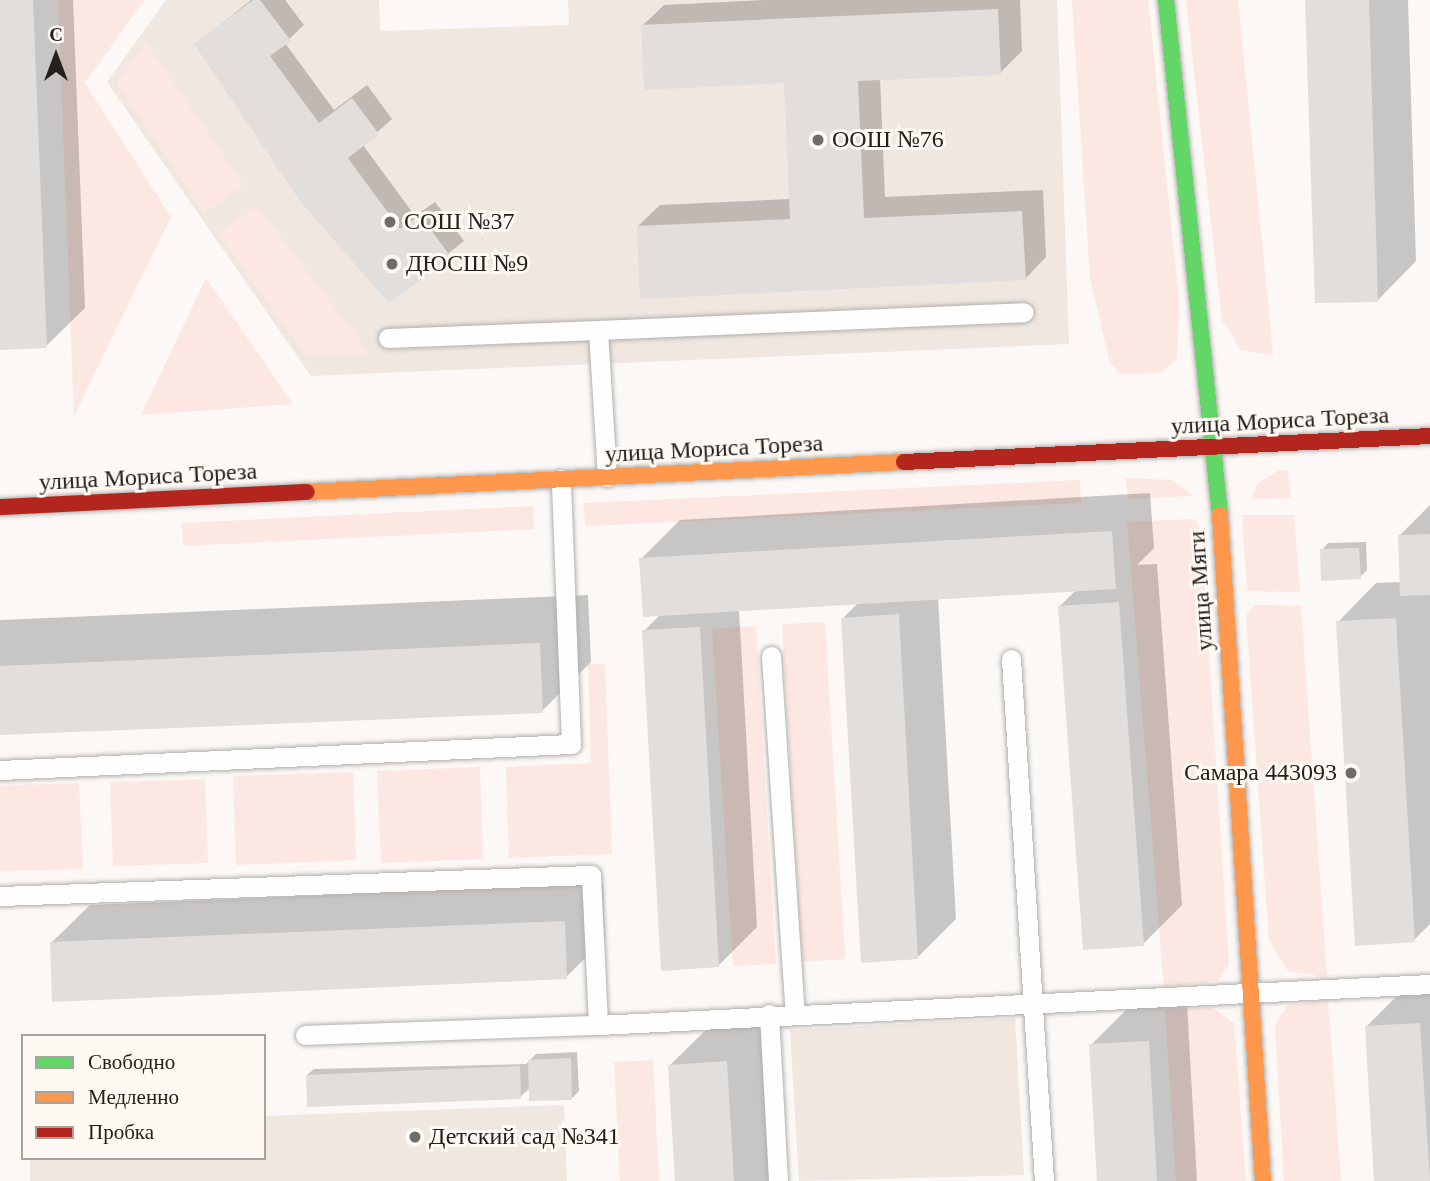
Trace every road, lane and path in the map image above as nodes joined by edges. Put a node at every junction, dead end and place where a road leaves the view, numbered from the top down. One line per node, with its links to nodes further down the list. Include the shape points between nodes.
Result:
1 (1166, 0): 6 (main road, улица Мяги)
2 (1024, 312): 3 (lane)
3 (598, 330): 4 (lane); 7 (lane)
4 (388, 338)
5 (1430, 436): 6 (main road, улица Мориса Тореза)
6 (1212, 447): 7 (main road, улица Мориса Тореза); 15 (main road, улица Мяги)
7 (607, 477): 8 (main road, улица Мориса Тореза)
8 (561, 479): 9 (main road, улица Мориса Тореза); 12 (lane, via 570,744)
9 (0, 507)
10 (771, 656): 17 (lane)
11 (1011, 659): 16 (lane)
12 (0, 770)
13 (0, 896): 19 (lane, via 591,875)
14 (1430, 984): 15 (lane)
15 (1251, 996): 16 (lane); 23 (main road, улица Мяги)
16 (1033, 999): 17 (lane); 22 (lane)
17 (795, 1013): 18 (lane)
18 (769, 1014): 19 (lane); 21 (lane)
19 (598, 1025): 20 (lane)
20 (305, 1035)
21 (778, 1181)
22 (1044, 1181)
23 (1263, 1181)

